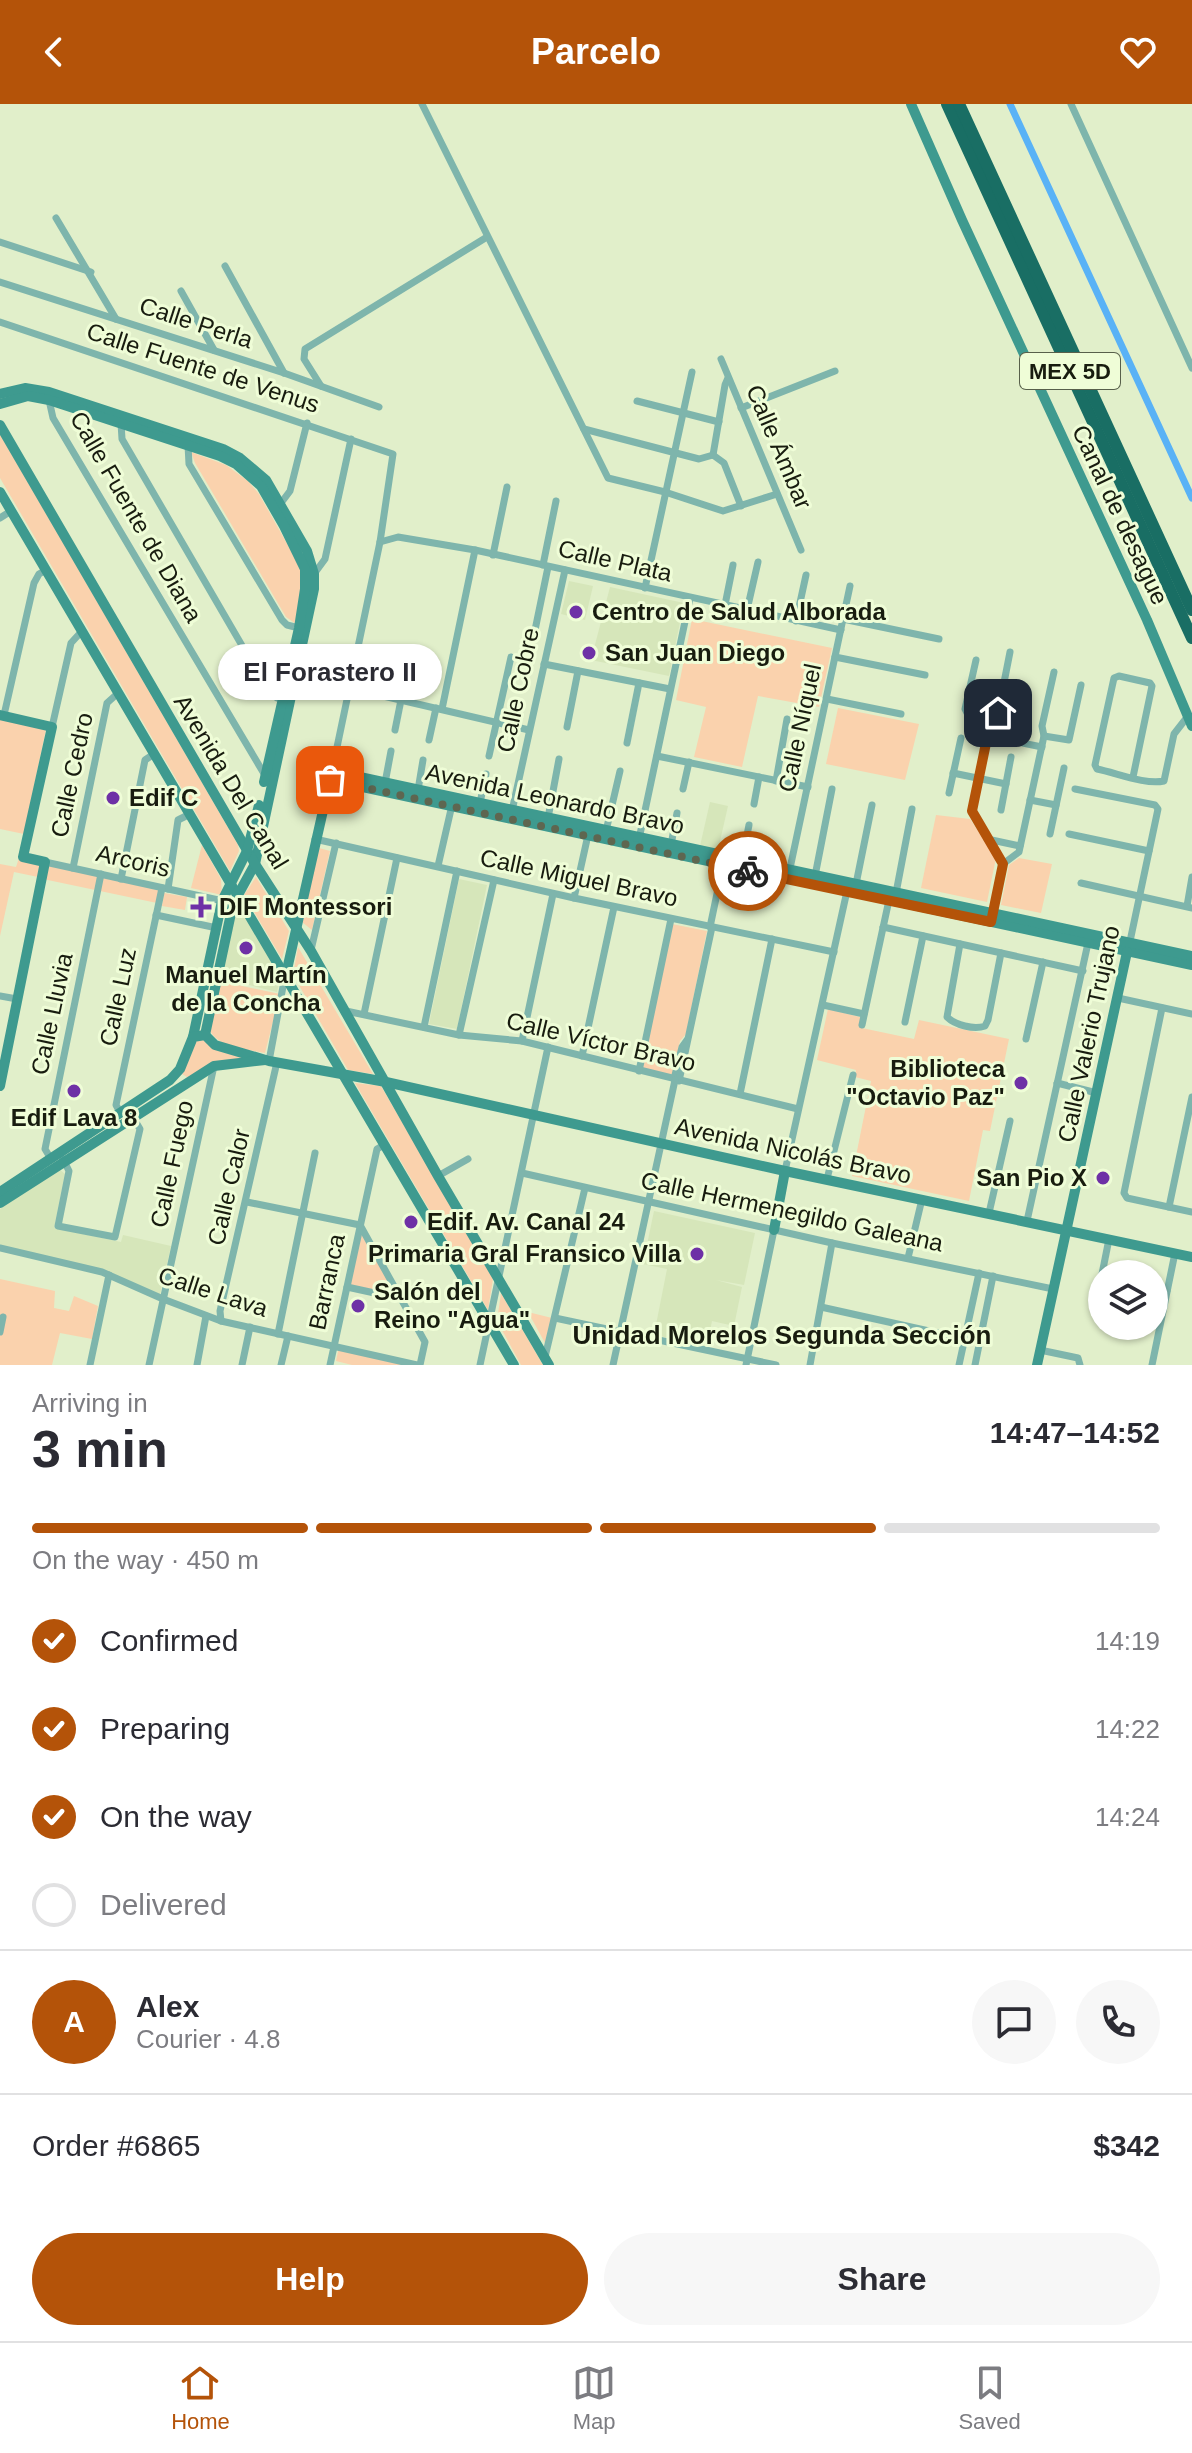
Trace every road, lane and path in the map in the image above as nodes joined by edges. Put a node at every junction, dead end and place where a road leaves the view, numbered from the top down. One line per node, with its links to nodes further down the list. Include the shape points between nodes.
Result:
1 (422, 104): 7 (street)
2 (911, 104): 95 (street, Canal de desague)
3 (947, 104): 72 (highway, MEX 5D)
4 (959, 104): 65 (highway, MEX 5D)
5 (1071, 104): 17 (street)
6 (56, 218): 10 (street)
7 (487, 237): 22 (street, via 308,345 304,359); 34 (street)
8 (0, 242): 10 (street)
9 (225, 266): 20 (street)
10 (91, 272): 13 (street)
11 (0, 282): 13 (street, Calle Perla)
12 (181, 291): 15 (street)
13 (116, 319): 15 (street, Calle Perla)
14 (0, 322): 32 (street, Calle Fuente de Venus)
15 (214, 350): 20 (street, Calle Perla)
16 (721, 359): 21 (street, Calle Ámbar)
17 (1192, 368)
18 (835, 371): 28 (street)
19 (692, 372): 29 (street)
20 (284, 373): 22 (street, Calle Perla)
21 (728, 378): 28 (street, Calle Ámbar); 31 (street)
22 (321, 386): 27 (street, Calle Perla)
23 (0, 394): 30 (street, via 38,389)
24 (49, 400): 26 (street, via 28,396); 30 (street); 120 (street, Calle Fuente de Diana, via 53,418)
25 (637, 401): 29 (street)
26 (0, 404)
27 (379, 407)
28 (741, 408): 42 (street, Calle Ámbar)
29 (683, 412): 31 (street); 37 (street)
30 (121, 420): 36 (street); 44 (street, via 223,449 266,480); 88 (street, via 122,439 261,679 272,696)
31 (719, 422): 38 (street)
32 (307, 423): 35 (street, Calle Fuente de Venus); 44 (street, via 290,491)
33 (0, 425): 156 (street, Avenida Del Canal)
34 (584, 429): 37 (street); 41 (street, via 608,478)
35 (351, 439): 49 (street, Calle Fuente de Venus, via 393,454); 58 (street, via 325,559)
36 (188, 445): 48 (street, via 249,474); 68 (street, via 189,464 282,620)
37 (674, 453): 38 (street, via 699,459); 41 (street)
38 (713, 455): 45 (street, via 724,463)
39 (507, 487): 52 (street)
40 (0, 492): 46 (street)
41 (665, 492): 45 (street, via 723,511); 61 (street)
42 (777, 494): 45 (street); 51 (street, Calle Ámbar)
43 (556, 501): 55 (street)
44 (281, 503): 48 (street)
45 (741, 506)
46 (11, 511): 47 (street); 56 (street)
47 (0, 518)
48 (288, 523): 58 (street, via 307,551); 68 (street, via 305,569)
49 (380, 542): 50 (street, Calle Plata, via 398,537); 84 (street)
50 (475, 550): 52 (street, Calle Plata); 90 (street)
51 (801, 550)
52 (493, 555): 55 (street, Calle Plata)
53 (758, 562): 64 (street)
54 (733, 565): 63 (street)
55 (546, 566): 57 (street, Calle Plata); 71 (street)
56 (46, 570): 70 (street); 92 (street, via 34,583)
57 (565, 570): 61 (street, Calle Plata); 78 (street, Calle Cobre)
58 (314, 574): 88 (street)
59 (806, 575): 67 (street)
60 (850, 586): 66 (street, Calle Níquel)
61 (645, 588): 62 (street, Calle Plata)
62 (690, 598): 63 (street, Calle Plata); 85 (street)
63 (725, 605): 64 (street, Calle Plata)
64 (747, 610): 67 (street, Calle Plata)
65 (1192, 610)
66 (843, 619): 69 (street, Calle Níquel); 73 (street)
67 (796, 621): 69 (street, Calle Plata)
68 (299, 628): 88 (street)
69 (841, 630): 76 (street, Calle Níquel)
70 (82, 631): 86 (street); 97 (street, via 71,643)
71 (534, 635)
72 (1192, 638)
73 (939, 639)
74 (1010, 652): 94 (street, via 998,713)
75 (511, 657): 96 (street)
76 (835, 657): 81 (street); 87 (street, Calle Níquel)
77 (976, 660): 94 (street, via 965,709)
78 (544, 664): 79 (street); 100 (street, Calle Cobre)
79 (578, 671): 82 (street); 98 (street)
80 (1054, 672): 102 (street)
81 (925, 675)
82 (639, 683): 85 (street); 105 (street)
83 (1081, 685): 102 (street, via 1069,740)
84 (349, 688): 89 (street); 119 (street)
85 (670, 689): 110 (street)
86 (117, 694): 108 (street); 165 (street, Calle Cedro, via 107,703)
87 (827, 699): 91 (street); 127 (street, Calle Níquel)
88 (287, 700): 120 (street); 161 (street)
89 (401, 700): 90 (street); 99 (street)
90 (439, 709): 96 (street); 104 (street)
91 (901, 714)
92 (2, 715): 97 (street)
93 (787, 719): 124 (street)
94 (991, 719): 101 (street)
95 (1190, 721): 122 (street, via 1174,734 1164,781)
96 (496, 722): 100 (street); 109 (street)
97 (52, 727): 160 (street, Arcoris, via 23,857)
98 (567, 727)
99 (395, 730)
100 (529, 730): 143 (street, Calle Cobre)
101 (988, 736): 106 (street); 123 (street)
102 (1044, 736): 106 (street)
103 (961, 738): 117 (street)
104 (429, 740)
105 (627, 743)
106 (1042, 747): 133 (street)
107 (391, 751): 125 (street)
108 (154, 754): 142 (street); 171 (street, via 145,760)
109 (489, 756)
110 (657, 756): 114 (street); 152 (street)
111 (1011, 757): 126 (street)
112 (559, 759): 144 (street)
113 (423, 760): 131 (street)
114 (689, 762): 121 (street); 128 (street)
115 (1064, 768): 138 (street)
116 (620, 771): 146 (street)
117 (953, 773): 123 (street); 132 (street)
118 (486, 774): 134 (street)
119 (331, 776): 125 (street, Avenida Leonardo Bravo); 136 (street, Avenida Leonardo Bravo); 150 (street)
120 (266, 777): 156 (street)
121 (759, 777): 124 (street); 135 (street)
122 (1133, 777): 122 (street, via 1152,686 1119,676 1114,678 1095,765)
123 (979, 778): 126 (street); 151 (street, via 973,815)
124 (776, 781): 127 (street)
125 (385, 783): 131 (street, Avenida Leonardo Bravo)
126 (1006, 784): 140 (street)
127 (808, 787): 168 (street, Calle Níquel)
128 (683, 789)
129 (832, 789): 169 (street)
130 (1075, 789): 157 (street, Calle Valerio Trujano, via 1155,805)
131 (418, 790): 134 (street, Avenida Leonardo Bravo)
132 (949, 793)
133 (1030, 800): 138 (street); 155 (street)
134 (480, 803): 143 (street, Avenida Leonardo Bravo)
135 (754, 804)
136 (452, 805): 143 (street, Avenida Leonardo Bravo); 164 (street)
137 (872, 805): 176 (street)
138 (1056, 805): 147 (street)
139 (912, 809): 178 (street)
140 (1001, 810)
141 (677, 813): 154 (street)
142 (190, 814): 173 (street); 175 (street, Calle Luz, via 178,820)
143 (512, 814): 144 (street, Avenida Leonardo Bravo); 149 (street, Avenida Leonardo Bravo)
144 (548, 818): 146 (street, Avenida Leonardo Bravo)
145 (749, 825): 159 (street)
146 (606, 831): 152 (street, Avenida Leonardo Bravo)
147 (1050, 834)
148 (1069, 834): 157 (street)
149 (588, 835): 152 (street, Avenida Leonardo Bravo); 180 (street)
150 (315, 839): 153 (street, Calle Miguel Bravo); 187 (street)
151 (987, 839): 155 (street); 162 (street)
152 (638, 842): 154 (street, Avenida Leonardo Bravo); 163 (street, Avenida Leonardo Bravo)
153 (336, 843): 158 (street, Calle Miguel Bravo); 196 (street)
154 (671, 845): 159 (street, Avenida Leonardo Bravo)
155 (1020, 846): 162 (street)
156 (247, 851): 161 (street, Avenida Del Canal); 173 (street)
157 (1149, 851): 179 (street, Calle Valerio Trujano)
158 (397, 858): 164 (street, Calle Miguel Bravo); 210 (street)
159 (742, 860): 168 (street, Avenida Leonardo Bravo)
160 (45, 862): 165 (street, Arcoris); 206 (street)
161 (255, 864): 181 (street); 187 (street, Avenida Del Canal)
162 (1003, 864): 185 (street)
163 (723, 865): 168 (street, Avenida Leonardo Bravo); 188 (street)
164 (438, 866): 166 (street, Calle Miguel Bravo)
165 (73, 868): 167 (street, Arcoris)
166 (457, 871): 172 (street, Calle Miguel Bravo); 215 (street)
167 (101, 874): 171 (street, Arcoris); 244 (street, Calle Lluvia, via 45,1149)
168 (788, 875): 169 (street, Avenida Leonardo Bravo); 176 (street, Avenida Leonardo Bravo)
169 (815, 876): 176 (street, Avenida Leonardo Bravo)
170 (1192, 877): 183 (street)
171 (121, 879): 175 (street, Arcoris)
172 (494, 880): 177 (street, Calle Miguel Bravo); 217 (street)
173 (231, 883): 181 (street)
174 (1081, 883): 179 (street)
175 (165, 888): 181 (street, Arcoris); 184 (street, Calle Luz)
176 (852, 888): 178 (street, Avenida Leonardo Bravo); 197 (street)
177 (553, 894): 180 (street, Calle Miguel Bravo); 220 (street)
178 (892, 896): 185 (street, Avenida Leonardo Bravo); 189 (street)
179 (1140, 896): 183 (street); 195 (street, Calle Valerio Trujano)
180 (574, 898): 182 (street, Calle Miguel Bravo)
181 (231, 900): 190 (street); 203 (street); 216 (street)
182 (614, 907): 186 (street, Calle Miguel Bravo); 222 (street)
183 (1189, 907)
184 (156, 915): 190 (street); 238 (street, Calle Luz, via 116,1105)
185 (992, 917): 193 (street, Avenida Leonardo Bravo); 195 (street, Avenida Leonardo Bravo)
186 (671, 919): 188 (street, Calle Miguel Bravo); 225 (street)
187 (297, 927): 196 (street, Avenida Del Canal); 203 (street)
188 (711, 927): 192 (street, Calle Miguel Bravo); 229 (street)
189 (883, 927): 191 (street); 211 (street)
190 (217, 928): 218 (street)
191 (923, 936): 194 (street); 213 (street)
192 (772, 939): 197 (street, Calle Miguel Bravo); 235 (street)
193 (1088, 943): 195 (street, Avenida Leonardo Bravo); 202 (street)
194 (960, 944): 198 (street); 198 (street, via 947,1017 953,1023 985,1026)
195 (1128, 947): 199 (street, Avenida Leonardo Bravo); 201 (street, Avenida Leonardo Bravo); 205 (street, Calle Valerio Trujano)
196 (311, 951): 209 (street, Avenida Del Canal)
197 (834, 952): 207 (street)
198 (1001, 953): 200 (street)
199 (1192, 956)
200 (1043, 962): 202 (street); 219 (street)
201 (1192, 965)
202 (1083, 971): 231 (street)
203 (286, 974): 223 (street, Calle Calor); 227 (street)
204 (0, 996): 206 (street)
205 (1118, 998): 208 (street); 234 (street, Calle Valerio Trujano)
206 (17, 999): 232 (street)
207 (823, 1005): 211 (street); 237 (street)
208 (1162, 1008): 212 (street); 256 (street, via 1124,1193)
209 (346, 1011): 210 (street, Calle Víctor Bravo); 230 (street, Avenida Del Canal)
210 (364, 1014): 215 (street, Calle Víctor Bravo)
211 (864, 1014): 214 (street)
212 (1192, 1014)
213 (905, 1022)
214 (862, 1025)
215 (424, 1027): 217 (street, Calle Víctor Bravo)
216 (205, 1035): 218 (street); 223 (street, via 215,1045)
217 (459, 1035): 220 (street, Calle Víctor Bravo)
218 (193, 1037): 228 (street)
219 (1026, 1039)
220 (522, 1041): 221 (street, Calle Víctor Bravo)
221 (548, 1047): 222 (street, Calle Víctor Bravo); 239 (street)
222 (582, 1056): 225 (street, Calle Víctor Bravo)
223 (270, 1061): 224 (street); 227 (street, Avenida Nicolás Bravo); 254 (street, Calle Calor)
224 (214, 1066): 233 (street); 278 (street, Calle Fuego)
225 (639, 1071): 229 (street, Calle Víctor Bravo)
226 (853, 1075): 249 (street)
227 (343, 1076): 230 (street, Avenida Nicolás Bravo); 242 (street)
228 (170, 1080): 233 (street); 238 (street)
229 (676, 1080): 235 (street, Calle Víctor Bravo); 241 (street)
230 (386, 1082): 239 (street, Avenida Nicolás Bravo); 248 (street, Avenida Del Canal)
231 (1057, 1083): 234 (street); 260 (street)
232 (0, 1086)
233 (178, 1090): 238 (street)
234 (1098, 1093): 262 (street, Calle Valerio Trujano)
235 (740, 1094): 237 (street, Calle Víctor Bravo)
236 (1192, 1097): 256 (street)
237 (798, 1109): 246 (street)
238 (128, 1114): 244 (street); 244 (street, Calle Lluvia, via 140,1129 115,1237 58,1226 69,1171)
239 (534, 1114): 241 (street, Avenida Nicolás Bravo); 247 (street)
240 (1010, 1121): 259 (street)
241 (660, 1143): 246 (street, Avenida Nicolás Bravo); 253 (street)
242 (384, 1145): 261 (street, Barranca, via 377,1149); 285 (street)
243 (315, 1153): 258 (street)
244 (59, 1158): 251 (street); 255 (street)
245 (468, 1159): 248 (street)
246 (785, 1171): 249 (street, Avenida Nicolás Bravo); 263 (street)
247 (522, 1173): 250 (street, Calle Hermenegildo Galeana); 274 (street)
248 (438, 1176): 274 (street, Avenida Del Canal)
249 (827, 1179): 252 (street, Avenida Nicolás Bravo)
250 (585, 1188): 253 (street, Calle Hermenegildo Galeana); 283 (street)
251 (0, 1192)
252 (922, 1199): 259 (street, Avenida Nicolás Bravo); 269 (street)
253 (648, 1201): 263 (street, Calle Hermenegildo Galeana); 288 (street)
254 (247, 1202): 258 (street); 284 (street, Calle Calor)
255 (0, 1203)
256 (1169, 1207): 257 (street)
257 (1192, 1212)
258 (302, 1213): 261 (street); 289 (street)
259 (989, 1213): 260 (street, Avenida Nicolás Bravo)
260 (1027, 1221): 262 (street, Avenida Nicolás Bravo)
261 (360, 1225): 276 (street, Barranca); 279 (street)
262 (1066, 1229): 264 (street, Avenida Nicolás Bravo); 277 (street, Calle Valerio Trujano)
263 (774, 1230): 265 (street, Calle Hermenegildo Galeana); 296 (street)
264 (1109, 1239): 267 (street, Avenida Nicolás Bravo); 270 (street)
265 (832, 1243): 269 (street, Calle Hermenegildo Galeana); 280 (street)
266 (0, 1248): 272 (street, Calle Lava)
267 (1175, 1253): 268 (street, Avenida Nicolás Bravo); 275 (street)
268 (1192, 1257)
269 (908, 1258): 271 (street, Calle Hermenegildo Galeana)
270 (1105, 1260)
271 (979, 1273): 273 (street, Calle Hermenegildo Galeana); 291 (street)
272 (109, 1275): 278 (street, Calle Lava); 297 (street)
273 (993, 1276): 277 (street, Calle Hermenegildo Galeana); 310 (street)
274 (499, 1277): 285 (street); 295 (street, Avenida Del Canal)
275 (1168, 1286)
276 (347, 1287): 279 (street); 293 (street, Barranca)
277 (1053, 1289): 294 (street, Calle Valerio Trujano)
278 (163, 1299): 281 (street, Calle Lava); 298 (street, Calle Fuego)
279 (402, 1299): 303 (street, via 425,1342)
280 (821, 1307): 291 (street); 308 (street)
281 (206, 1316): 284 (street, Calle Lava); 299 (street)
282 (3, 1317): 287 (street)
283 (555, 1318): 288 (street); 295 (street)
284 (221, 1321): 286 (street, Calle Lava)
285 (489, 1322): 304 (street); 305 (street)
286 (250, 1327): 289 (street, Calle Lava); 300 (street)
287 (0, 1332)
288 (620, 1332): 296 (street); 306 (street)
289 (278, 1334): 290 (street, Calle Lava)
290 (288, 1336): 293 (street, Calle Lava); 301 (street)
291 (965, 1339): 309 (street)
292 (1157, 1340): 313 (street)
293 (334, 1346): 302 (street, Barranca); 303 (street, Calle Lava)
294 (1040, 1350): 311 (street, Calle Valerio Trujano); 312 (street, via 1078,1358)
295 (547, 1361)
296 (746, 1362): 307 (street)
297 (90, 1365)
298 (149, 1365)
299 (197, 1365)
300 (242, 1365)
301 (281, 1365)
302 (330, 1365)
303 (419, 1365)
304 (480, 1365)
305 (514, 1365)
306 (613, 1365)
307 (776, 1365)
308 (810, 1365)
309 (959, 1365)
310 (975, 1365)
311 (1037, 1365)
312 (1080, 1365)
313 (1152, 1365)

